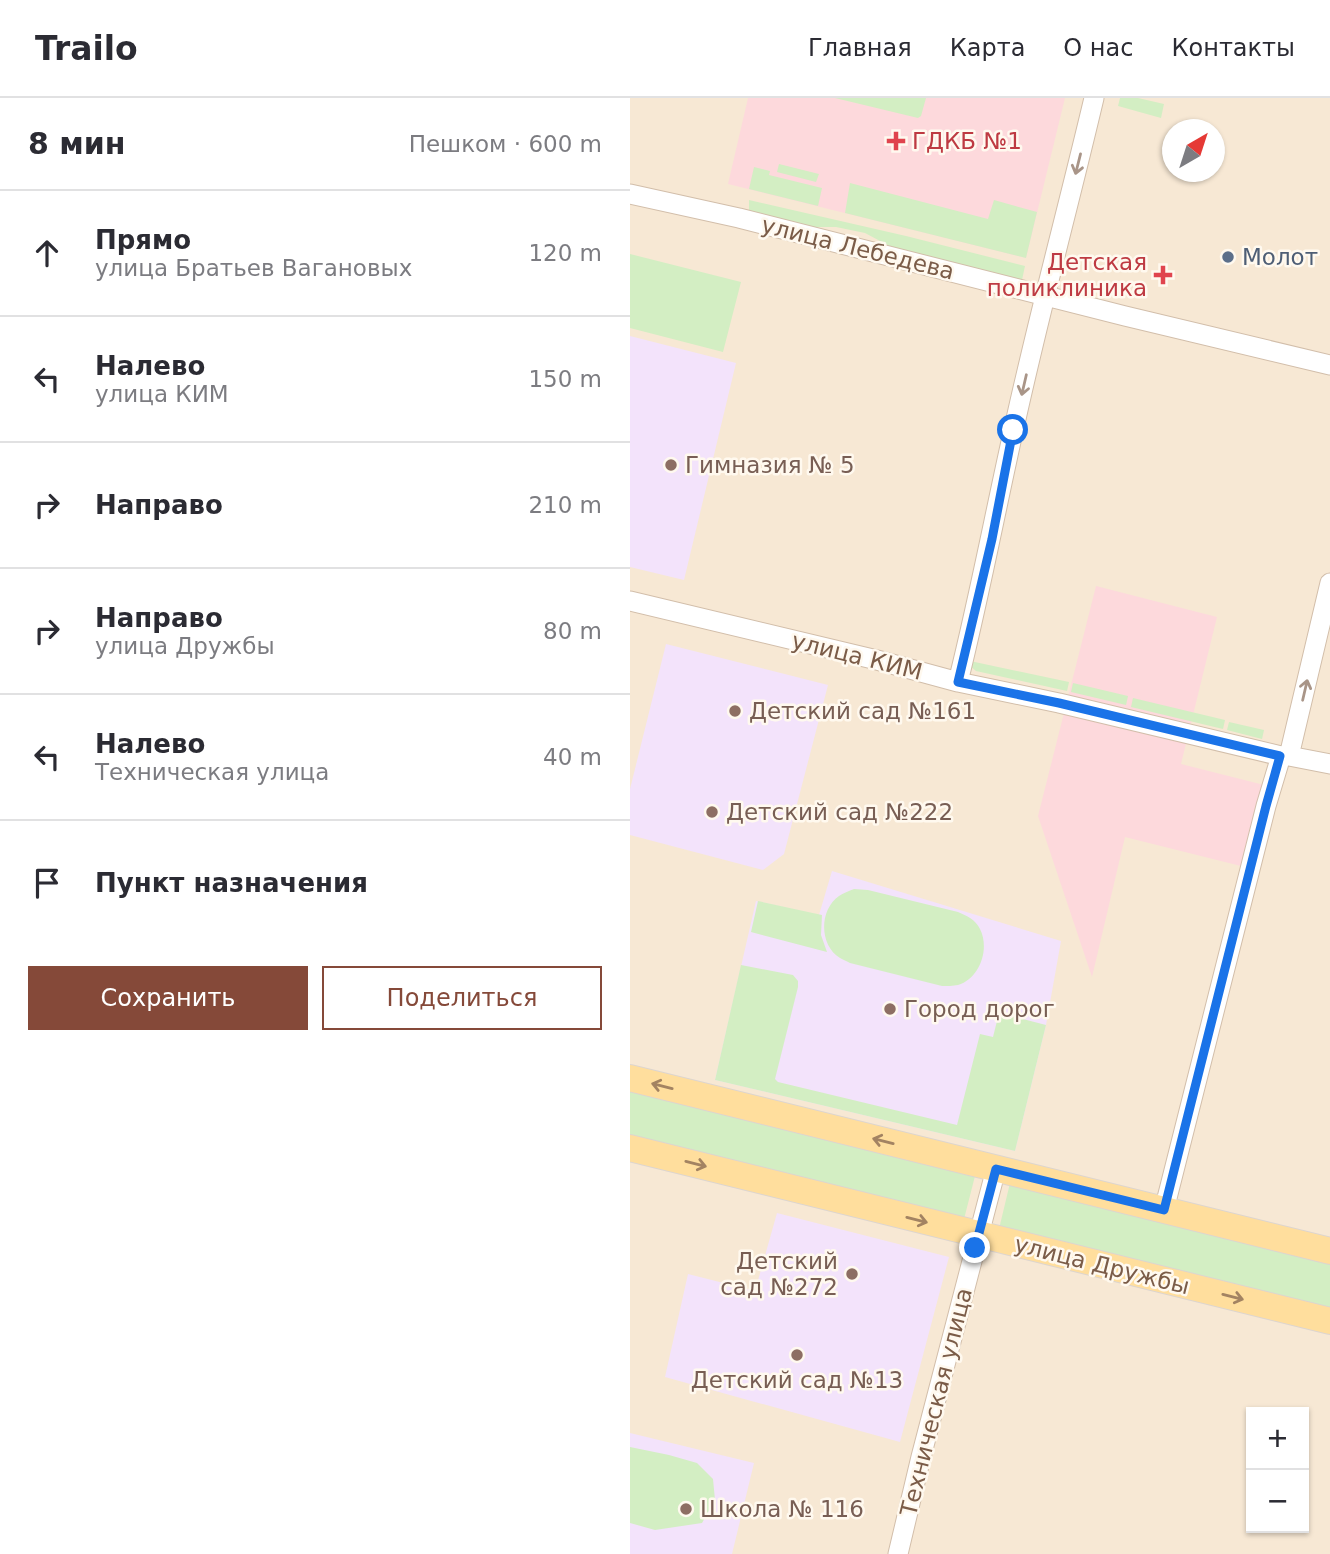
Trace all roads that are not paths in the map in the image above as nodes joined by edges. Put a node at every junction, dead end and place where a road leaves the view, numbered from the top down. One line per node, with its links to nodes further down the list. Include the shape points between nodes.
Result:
1 (1094, 98): 3 (street, one-way to 3)
2 (630, 194): 3 (street, улица Лебедева)
3 (1046, 297): 4 (street, улица Лебедева); 7 (street, one-way to 7)
4 (1330, 365)
5 (1330, 583): 8 (street, one-way to 5)
6 (630, 601): 7 (street, улица КИМ)
7 (958, 682): 8 (street, улица КИМ)
8 (1285, 756): 9 (street, улица КИМ); 13 (street, via 1266,806)
9 (1330, 764)
10 (630, 1078): 12 (main road, one-way to 10)
11 (630, 1148): 14 (main road, улица Дружбы, one-way to 14)
12 (996, 1169): 13 (main road); 14 (street, Техническая улица)
13 (1164, 1210): 15 (main road)
14 (979, 1234): 16 (main road, улица Дружбы, one-way to 16); 17 (street, Техническая улица)
15 (1330, 1251)
16 (1330, 1321)
17 (898, 1554)

